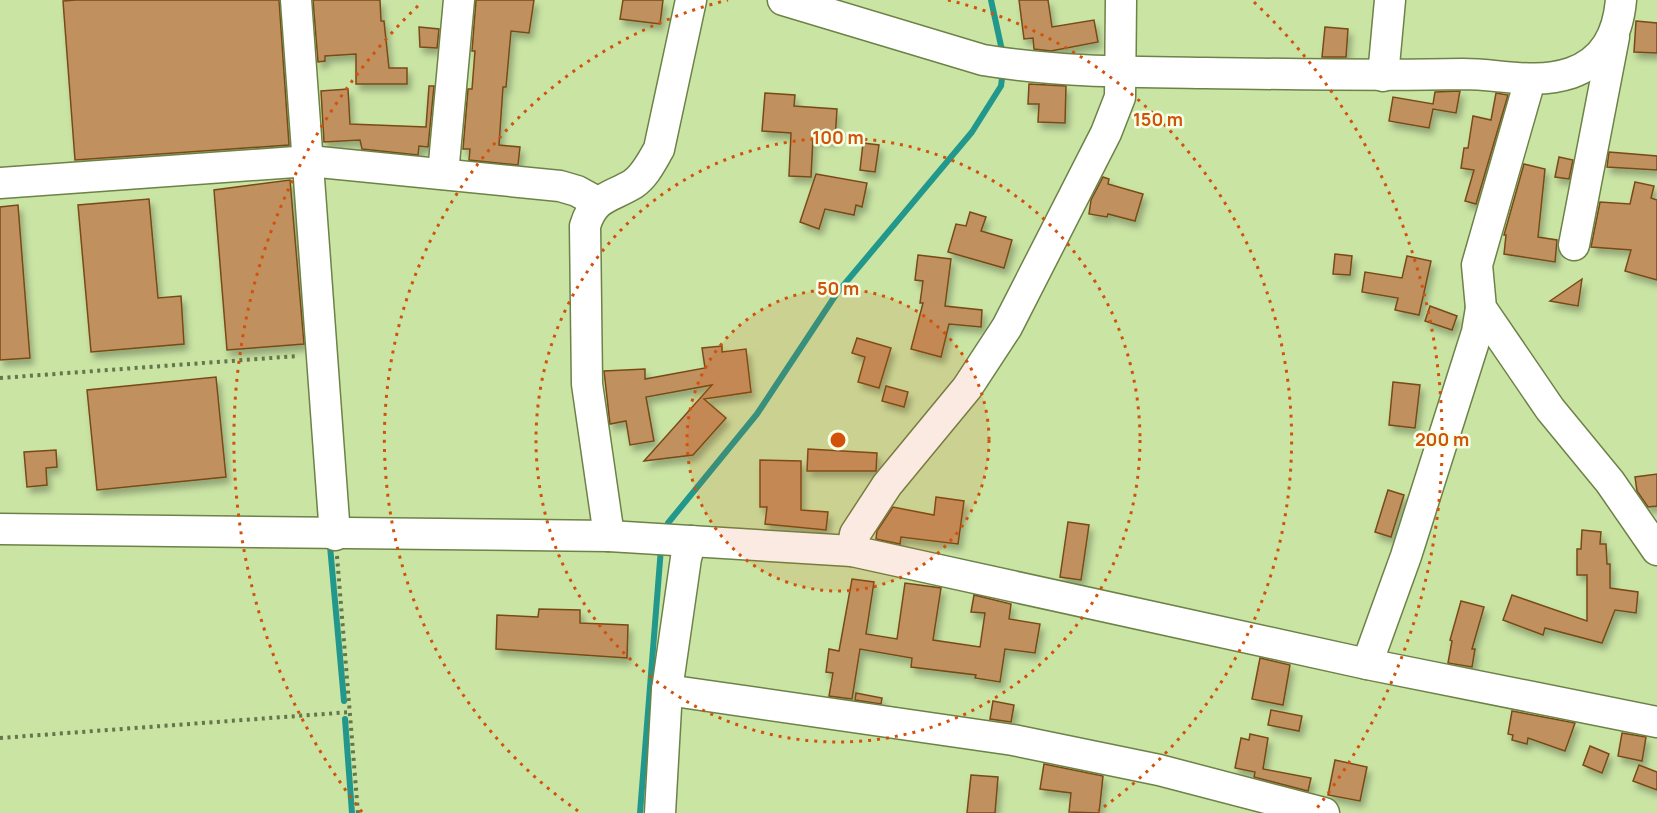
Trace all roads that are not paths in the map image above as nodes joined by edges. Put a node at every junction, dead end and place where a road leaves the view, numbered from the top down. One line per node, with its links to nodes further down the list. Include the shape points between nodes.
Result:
1 (296, 0): 12 (street)
2 (459, 0): 13 (street)
3 (691, 0): 15 (street, via 659,149 635,183)
4 (783, 0): 9 (street, via 983,60)
5 (1121, 0): 9 (street)
6 (1390, 0): 10 (street)
7 (1621, 0): 8 (street)
8 (1614, 37): 11 (street, via 1587,66 1552,78); 16 (street)
9 (1121, 72): 10 (street); 23 (street, via 1120,97 1106,133 1029,289 967,388 880,495 855,534)
10 (1383, 76): 11 (street, via 1475,74)
11 (1530, 80): 17 (street, via 1476,265)
12 (309, 161): 13 (street); 14 (street); 19 (street)
13 (442, 174): 15 (street, via 560,186)
14 (0, 183)
15 (597, 202): 20 (street, via 585,226 588,384)
16 (1574, 245)
17 (1481, 308): 22 (street, via 1550,409 1610,482); 24 (street, via 1477,332 1410,544)
18 (0, 529): 19 (street)
19 (335, 535): 20 (street)
20 (609, 536): 21 (street)
21 (683, 541): 23 (street); 25 (street, via 686,558)
22 (1657, 550)
23 (852, 551): 24 (street)
24 (1367, 664): 26 (street)
25 (667, 690): 27 (street); 28 (street, via 1013,740 1159,770)
26 (1657, 722)
27 (660, 813)
28 (1323, 813)

